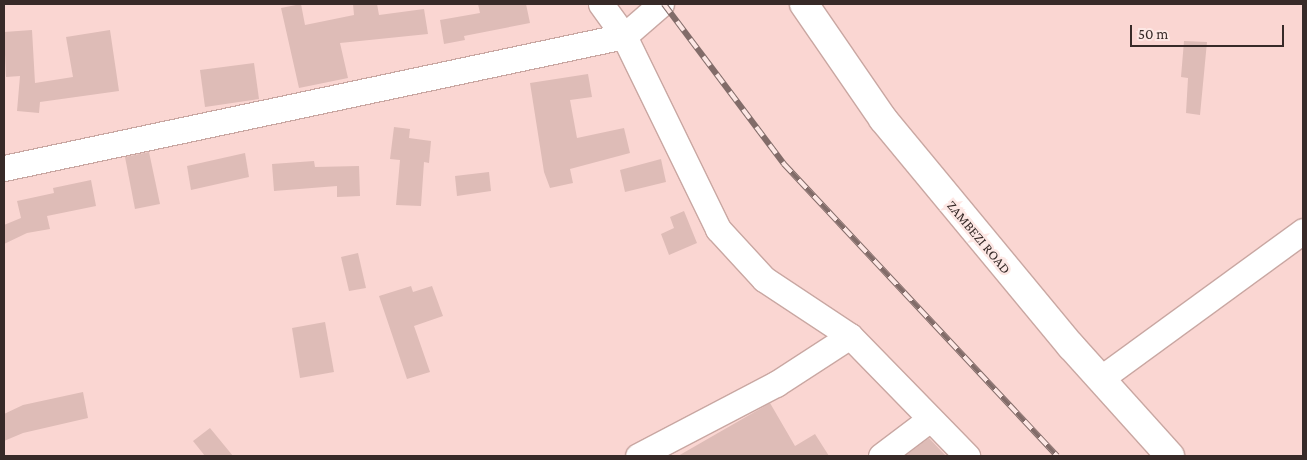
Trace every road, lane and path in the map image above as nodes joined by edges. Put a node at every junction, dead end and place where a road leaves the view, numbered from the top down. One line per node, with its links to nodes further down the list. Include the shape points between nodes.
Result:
1 (601, 4): 4 (street)
2 (661, 4): 4 (street)
3 (804, 4): 8 (main road, ZAMBEZI ROAD, via 883,119)
4 (624, 36): 5 (street); 7 (street, via 718,229 764,279)
5 (4, 168)
6 (1303, 231): 8 (street)
7 (850, 336): 9 (street); 10 (street, via 776,384)
8 (1100, 379): 13 (main road, ZAMBEZI ROAD)
9 (930, 419): 11 (street); 12 (street)
10 (638, 456)
11 (881, 456)
12 (967, 456)
13 (1170, 456)

